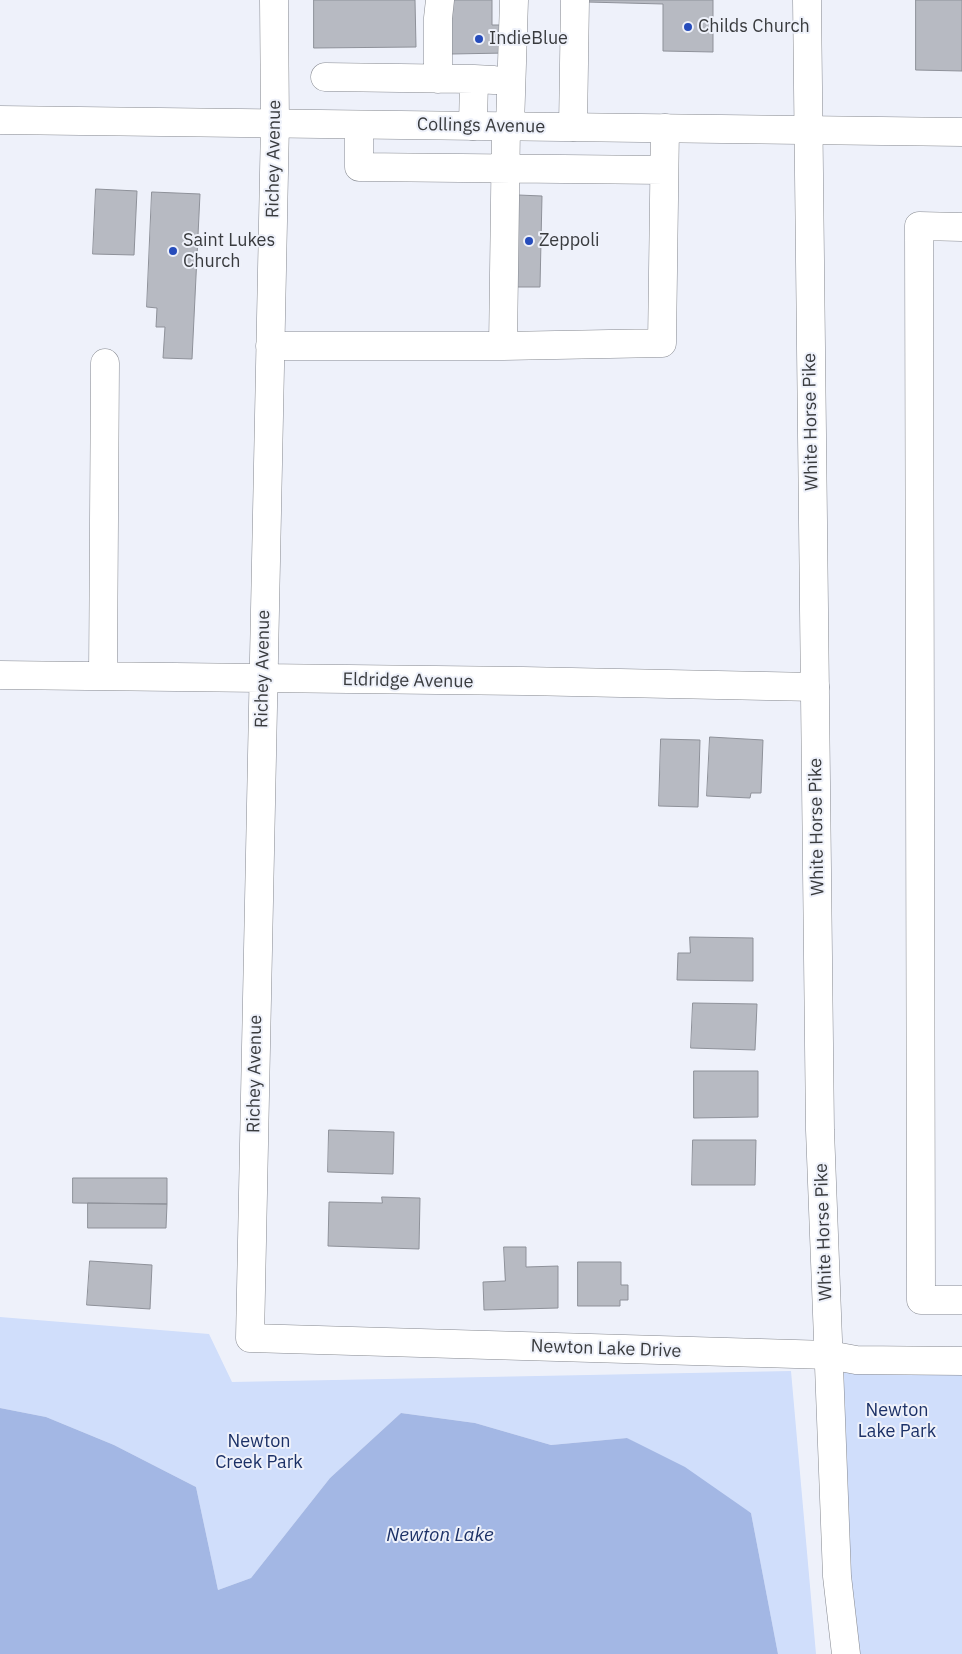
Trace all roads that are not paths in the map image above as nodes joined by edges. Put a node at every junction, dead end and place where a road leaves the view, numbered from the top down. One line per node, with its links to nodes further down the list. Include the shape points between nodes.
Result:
1 (274, 0): 11 (main road, Richey Avenue)
2 (440, 0): 7 (main road)
3 (514, 0): 9 (main road)
4 (575, 0): 15 (main road)
5 (806, 0): 17 (main road, White Horse Pike)
6 (325, 77): 7 (main road)
7 (438, 78): 8 (main road)
8 (474, 79): 9 (main road); 13 (main road)
9 (512, 81): 14 (main road)
10 (0, 120): 11 (main road, Collings Avenue)
11 (275, 124): 12 (main road, Collings Avenue); 22 (main road, Richey Avenue)
12 (359, 124): 13 (main road, Collings Avenue); 19 (main road, via 359,168)
13 (474, 126): 14 (main road, Collings Avenue)
14 (508, 126): 15 (main road, Collings Avenue); 19 (main road)
15 (573, 127): 16 (main road, Collings Avenue)
16 (665, 128): 17 (main road, Collings Avenue); 20 (main road)
17 (807, 130): 18 (main road, Collings Avenue); 28 (main road, White Horse Pike)
18 (962, 132)
19 (505, 169): 20 (main road); 23 (main road)
20 (664, 170): 23 (main road, via 662,344)
21 (962, 227): 29 (main road, via 919,226 921,1300)
22 (270, 346): 23 (main road); 27 (main road, Richey Avenue)
23 (503, 346)
24 (105, 363): 26 (main road)
25 (0, 674): 26 (main road, Eldridge Avenue)
26 (103, 676): 27 (main road, Eldridge Avenue)
27 (263, 679): 28 (main road, Eldridge Avenue); 30 (main road, Richey Avenue)
28 (815, 687): 31 (main road, White Horse Pike, via 820,1130)
29 (962, 1300)
30 (250, 1338): 31 (main road, Newton Lake Drive)
31 (829, 1355): 32 (main road, Newton Lake Drive, via 856,1360); 33 (main road, White Horse Pike, via 837,1576)
32 (962, 1362)
33 (846, 1654)

